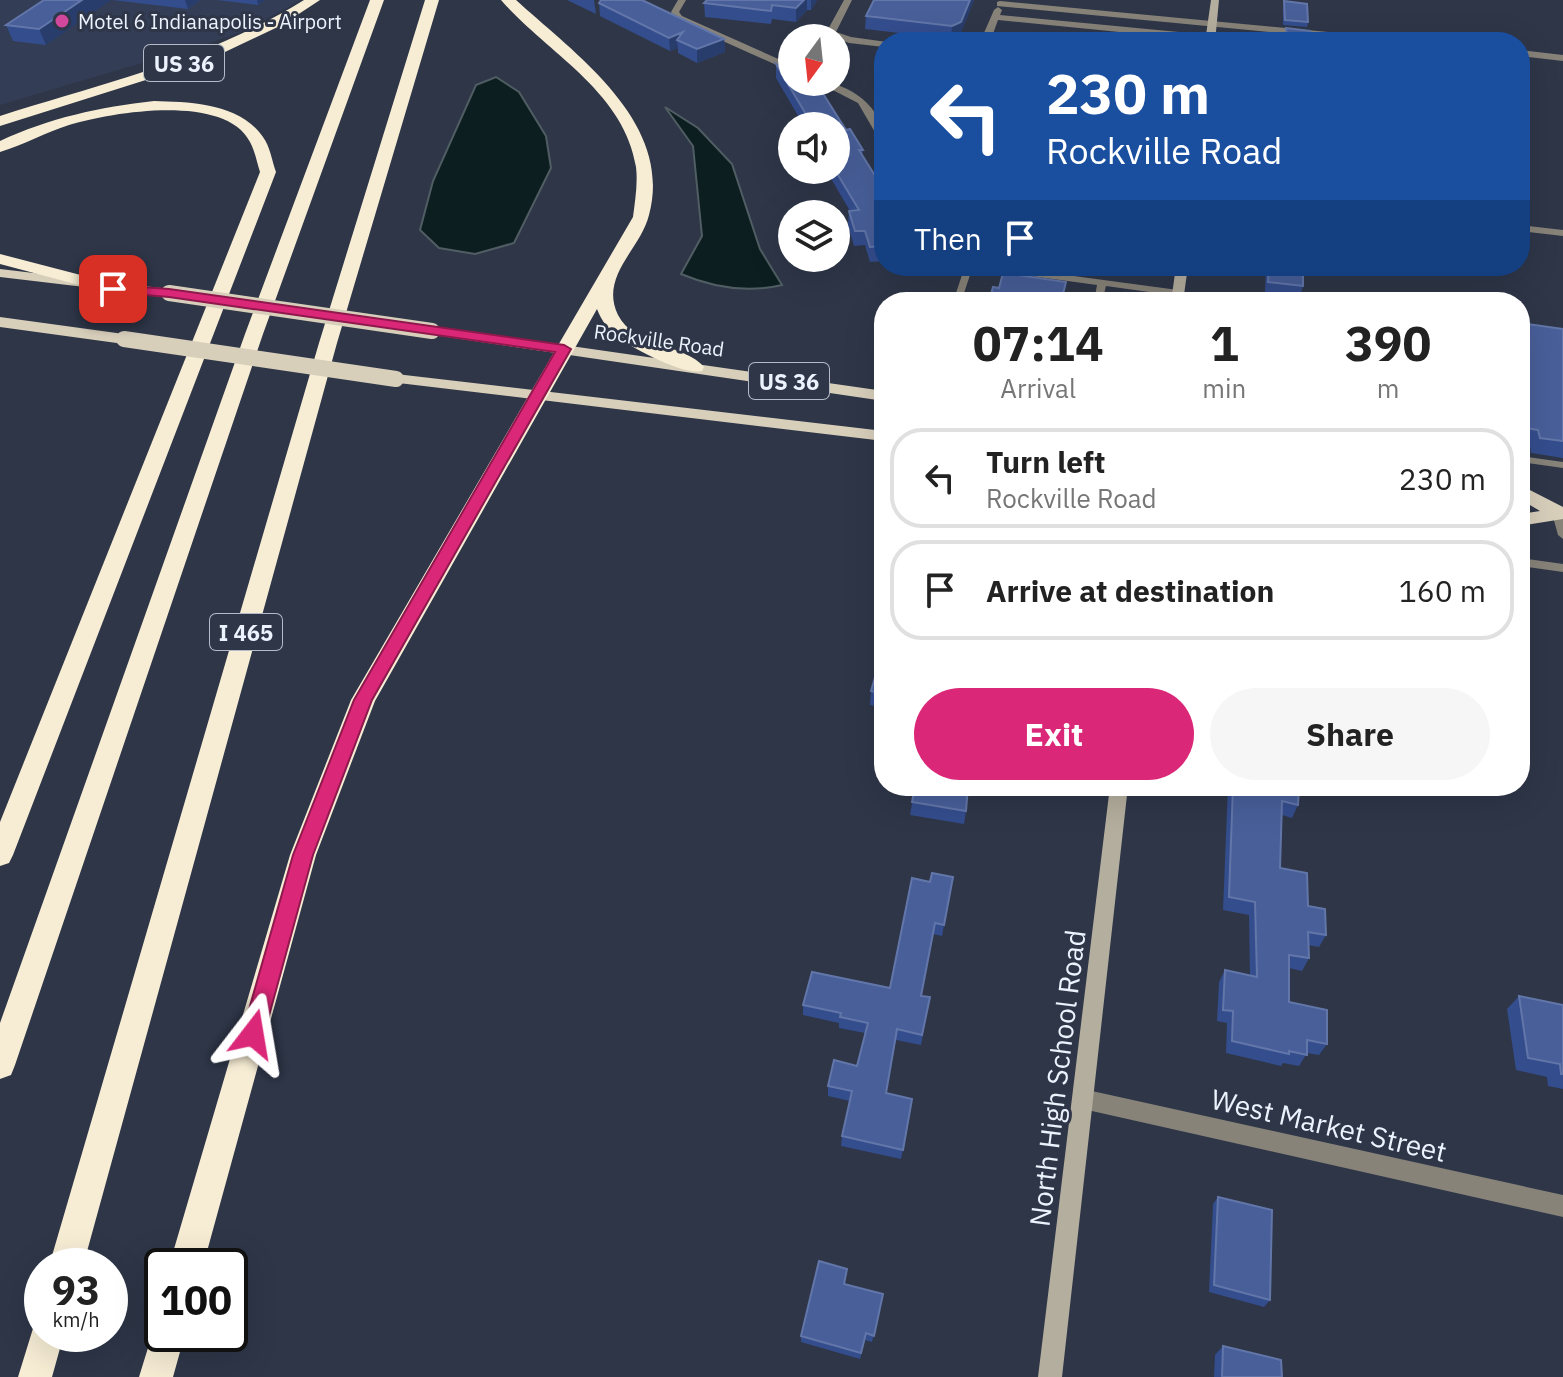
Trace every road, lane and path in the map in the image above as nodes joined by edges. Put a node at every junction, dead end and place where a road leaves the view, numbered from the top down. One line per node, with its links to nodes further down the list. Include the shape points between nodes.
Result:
1 (313, 0): 20 (highway, US 36, via 263,29 183,63)
2 (377, 0): 49 (highway, via 254,334)
3 (432, 0): 52 (highway, I 465, via 332,329)
4 (508, 0): 28 (highway, via 609,96 635,140 643,165 641,217)
5 (682, 0): 18 (street, via 675,13 679,18)
6 (848, 0): 15 (street, via 831,33)
7 (1215, 0): 10 (street)
8 (1001, 2): 9 (street); 10 (street)
9 (995, 17): 11 (street); 12 (street)
10 (1212, 24): 13 (street); 14 (street)
11 (989, 32)
12 (1135, 32)
13 (1211, 32)
14 (1296, 32)
15 (874, 43)
16 (1530, 54): 17 (street)
17 (1563, 58)
18 (778, 63)
19 (850, 95): 21 (street, via 862,101)
20 (0, 121)
21 (874, 122)
22 (0, 147): 48 (highway, via 76,116 143,105 176,106 231,118 254,131 267,151 268,172)
23 (1530, 229): 24 (street)
24 (1563, 233)
25 (0, 259): 30 (highway)
26 (0, 273): 30 (main road, Rockville Road)
27 (1052, 276): 29 (lane)
28 (605, 278): 34 (highway); 35 (highway, US 36, via 606,309 617,327)
29 (1102, 283): 31 (lane); 32 (lane)
30 (113, 289): 34 (main road, Rockville Road, bridge)
31 (1100, 292)
32 (1148, 292)
33 (0, 322): 37 (main road, US 36, bridge)
34 (564, 349): 35 (main road, Rockville Road); 37 (highway)
35 (695, 367): 36 (main road, Rockville Road / US 36)
36 (874, 394)
37 (536, 396): 38 (main road, US 36); 53 (highway, via 363,700 303,855)
38 (874, 435)
39 (1530, 460): 40 (lane)
40 (1563, 465)
41 (1530, 496): 42 (main road)
42 (1560, 513): 43 (main road); 44 (lane)
43 (1530, 518)
44 (1563, 535)
45 (1530, 563): 46 (lane)
46 (1563, 568)
47 (1118, 796): 50 (street, North High School Road)
48 (0, 855)
49 (0, 1065)
50 (1083, 1099): 51 (street, West Market Street); 58 (street, North High School Road)
51 (1563, 1206)
52 (71, 1248)
53 (191, 1248)
54 (42, 1352): 56 (highway)
55 (163, 1352): 57 (highway)
56 (35, 1377)
57 (156, 1377)
58 (1050, 1377)

